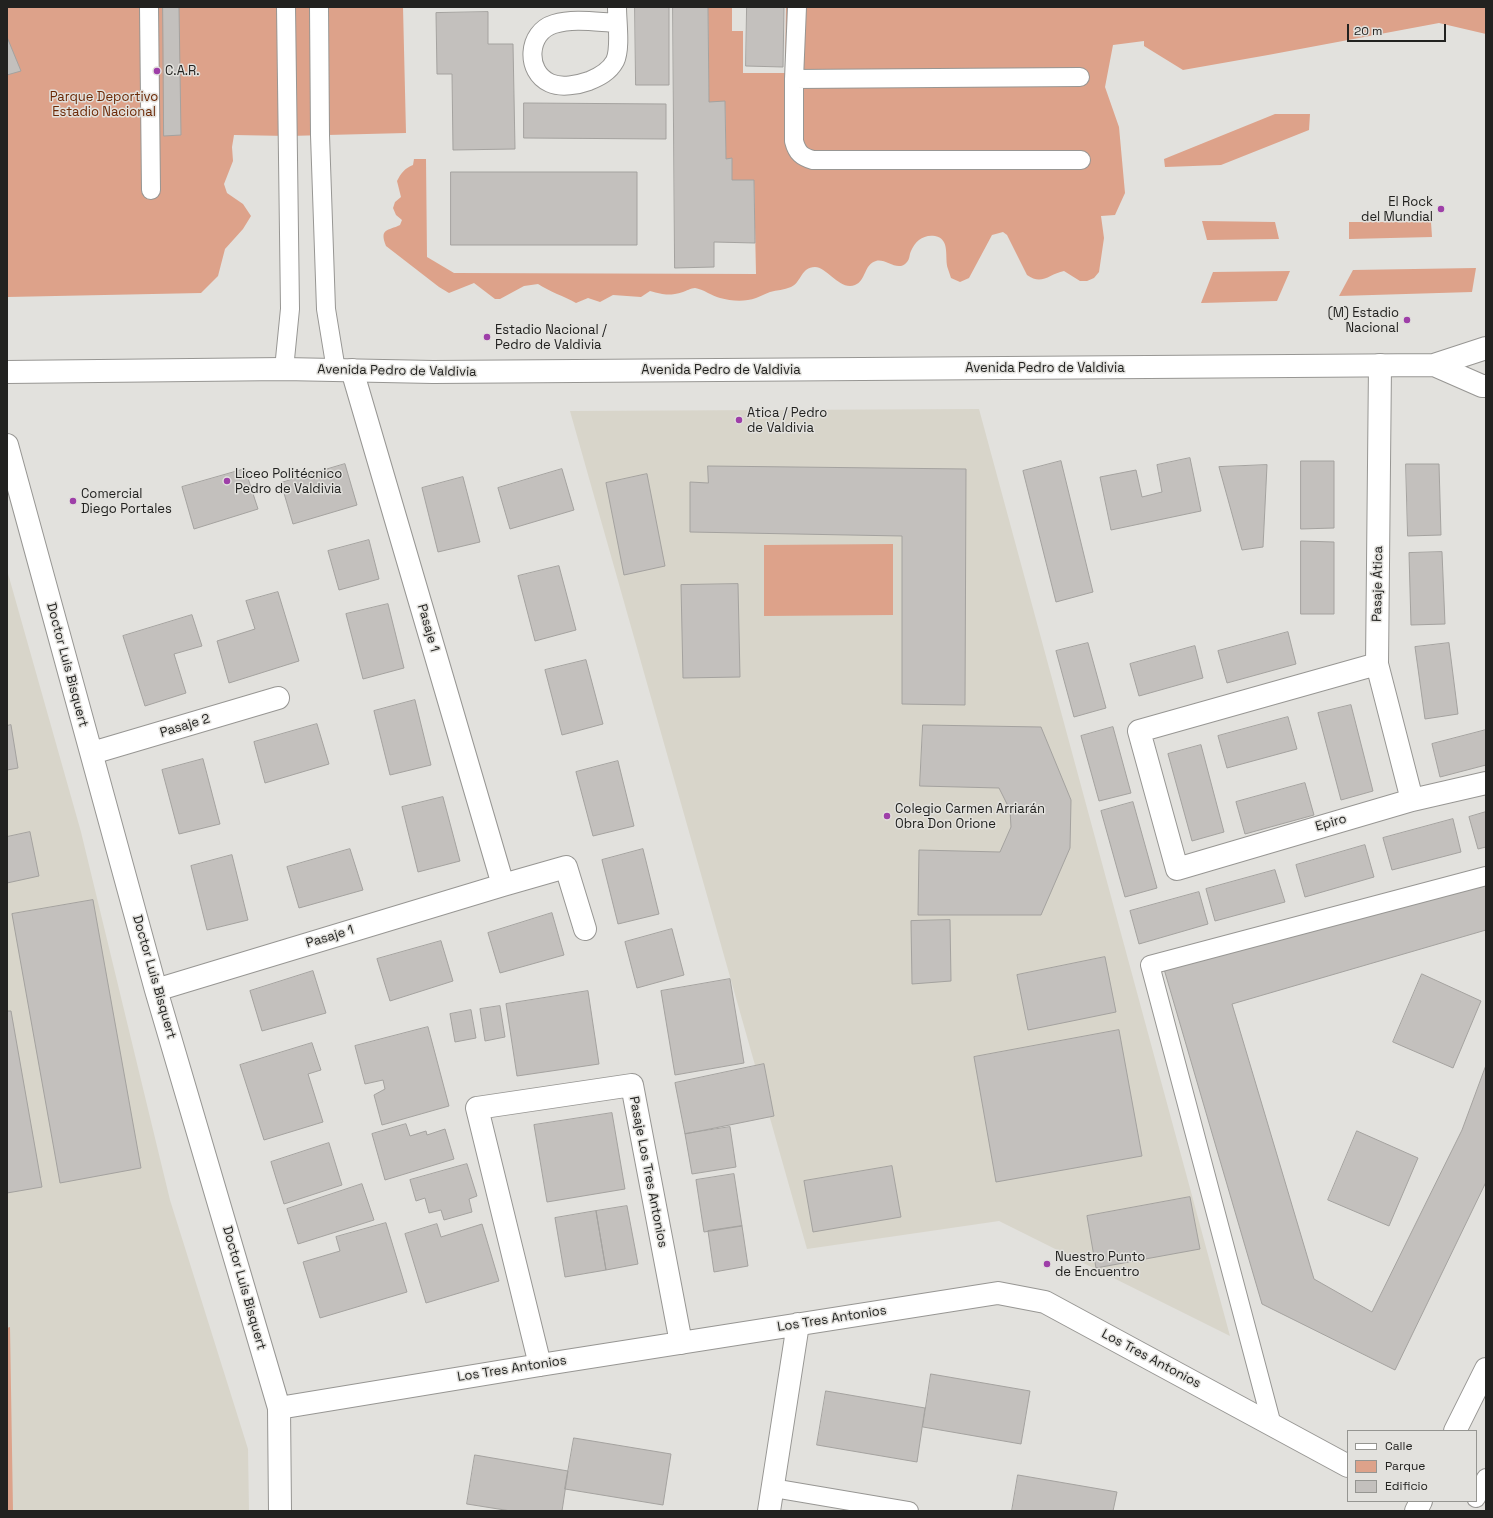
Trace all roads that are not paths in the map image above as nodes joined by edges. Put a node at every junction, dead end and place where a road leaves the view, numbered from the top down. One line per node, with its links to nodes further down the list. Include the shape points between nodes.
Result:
1 (149, 7): 9 (lane)
2 (286, 7): 13 (lane, via 290,309)
3 (318, 7): 14 (lane, via 326,309)
4 (797, 7): 7 (lane)
5 (617, 15): 5 (lane, via 618,49 615,61 607,71 597,78 566,86 550,84 543,78 532,57 532,45 539,33 552,24)
6 (1080, 77): 7 (lane)
7 (794, 79): 8 (lane, via 794,141 799,154 805,158)
8 (1081, 160)
9 (151, 190)
10 (1486, 348): 12 (street, Avenida Pedro de Valdivia)
11 (1380, 365): 12 (street, Avenida Pedro de Valdivia); 14 (street, Avenida Pedro de Valdivia, via 433,372); 18 (street, Pasaje Ática)
12 (1434, 365): 16 (street, Avenida Pedro de Valdivia)
13 (284, 369): 14 (street, Avenida Pedro de Valdivia); 15 (street, Avenida Pedro de Valdivia)
14 (344, 370): 24 (street, Pasaje 1)
15 (7, 372)
16 (1486, 386)
17 (7, 445): 20 (street, Doctor Luis Bisquert)
18 (1377, 664): 22 (street, Pasaje Ática); 22 (street, Epiro, via 1139,731 1177,869)
19 (278, 698): 20 (street, Pasaje 2)
20 (92, 753): 26 (street, Doctor Luis Bisquert)
21 (1486, 783): 22 (street, Epiro)
22 (1412, 800)
23 (1486, 876): 32 (lane, via 1150,965)
24 (503, 885): 25 (street, Pasaje 1, via 566,867); 26 (street, Pasaje 1)
25 (585, 929)
26 (156, 990): 31 (street, Doctor Luis Bisquert)
27 (798, 1324): 28 (street, Los Tres Antonios); 32 (street, Los Tres Antonios, via 998,1293 1044,1302); 36 (street)
28 (681, 1343): 29 (street, Los Tres Antonios); 29 (street, Pasaje Los Tres Antonios, via 632,1085 477,1108)
29 (540, 1365): 31 (street, Los Tres Antonios)
30 (1486, 1369): 33 (street)
31 (279, 1408): 38 (street, Doctor Luis Bisquert)
32 (1272, 1425): 34 (street, Los Tres Antonios)
33 (1456, 1430)
34 (1347, 1465)
35 (1486, 1478): 37 (lane)
36 (773, 1488): 39 (street); 40 (lane)
37 (1477, 1496)
38 (280, 1511)
39 (769, 1511)
40 (910, 1511)

